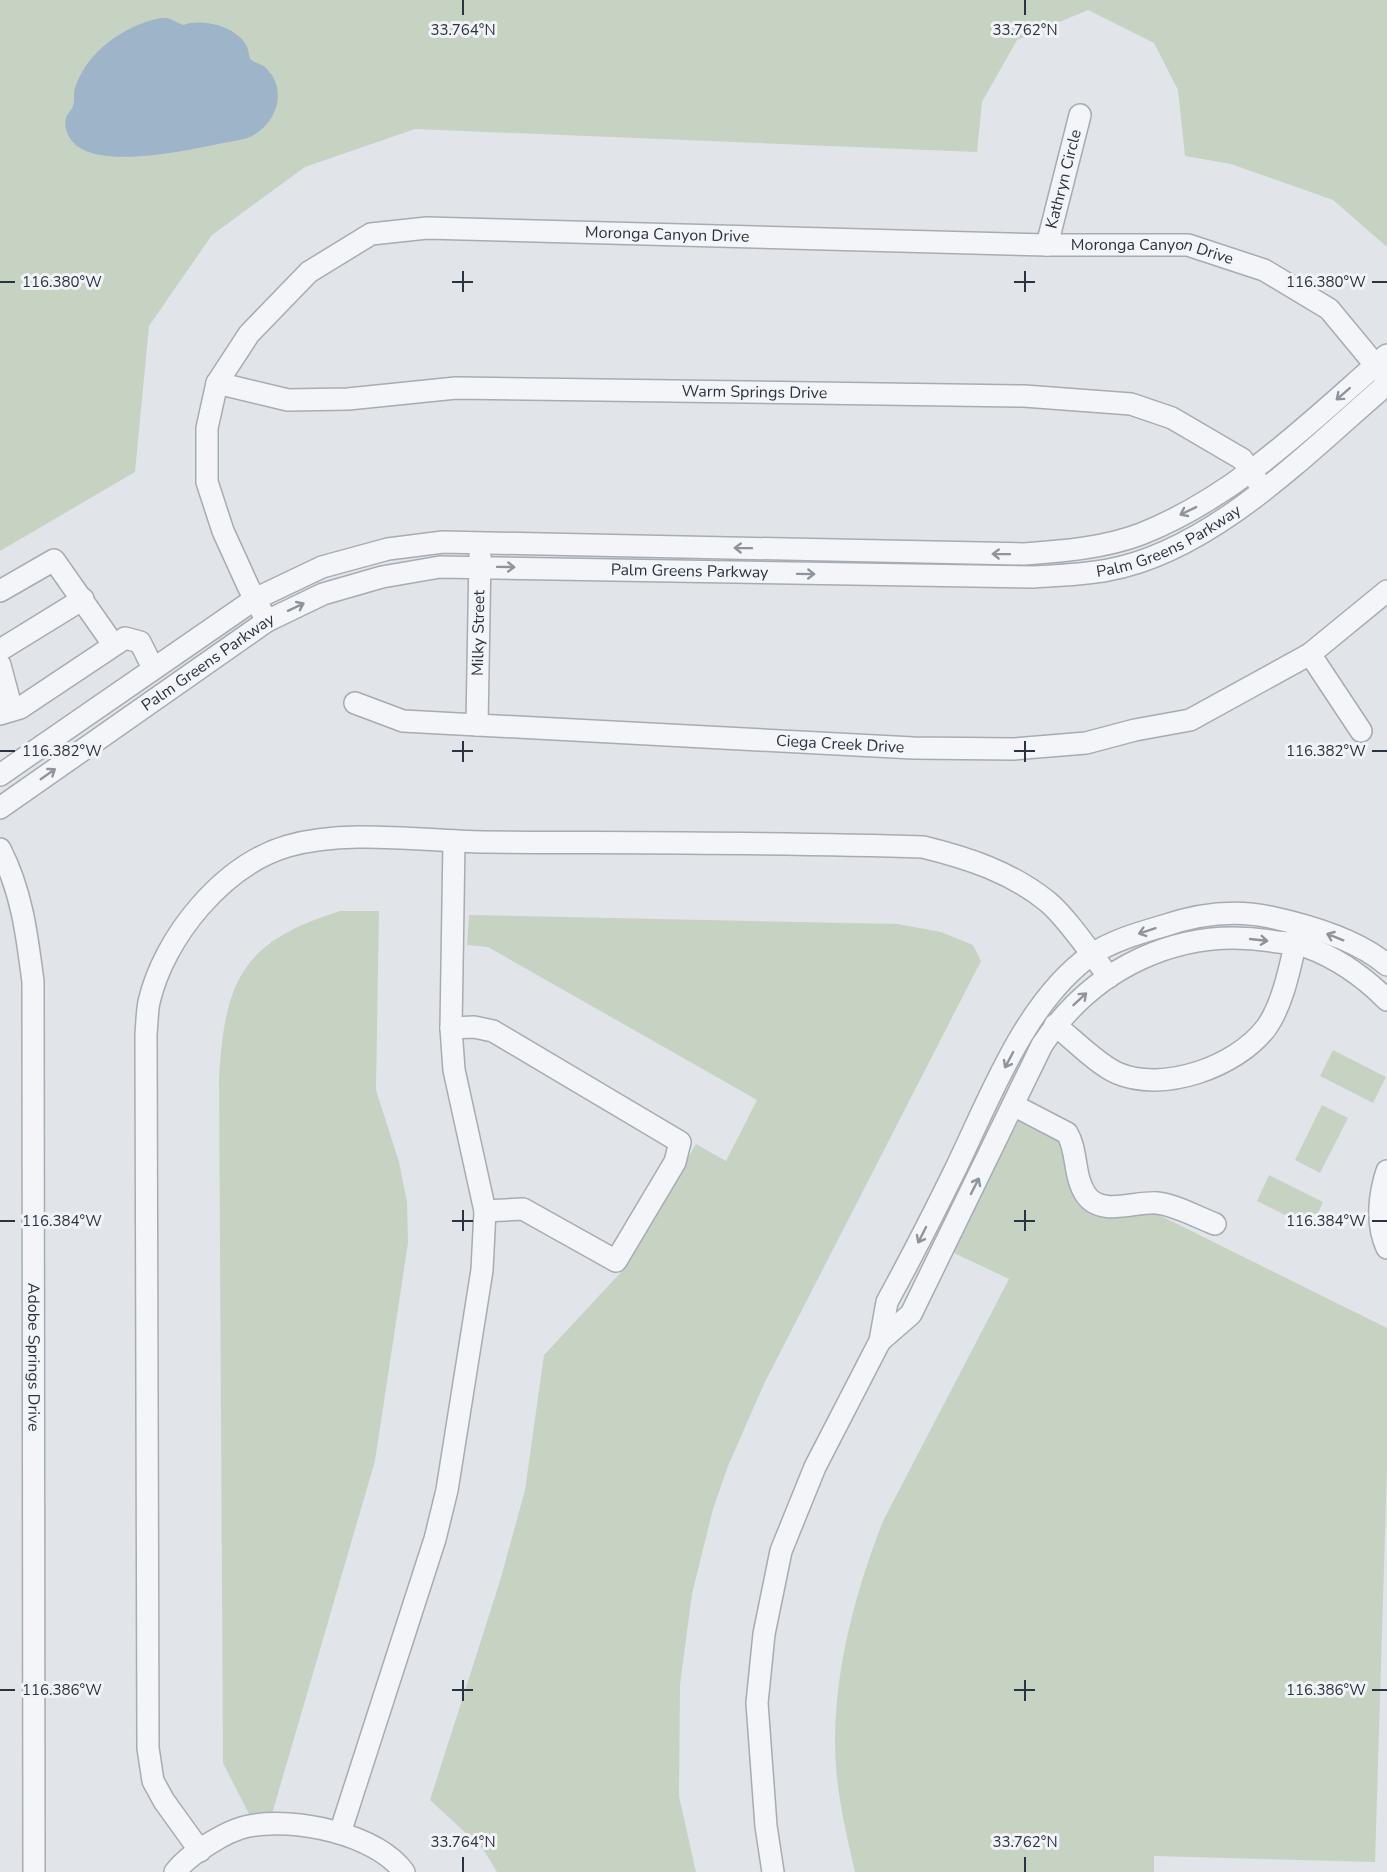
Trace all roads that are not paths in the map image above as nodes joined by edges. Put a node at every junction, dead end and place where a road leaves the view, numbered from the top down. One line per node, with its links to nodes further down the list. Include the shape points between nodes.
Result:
1 (1080, 115): 2 (street, Kathryn Circle)
2 (1047, 245): 3 (street, Moronga Canyon Drive, via 1188,245 1264,270 1329,309); 4 (street, Moronga Canyon Drive, via 427,228 371,234 309,272 249,334)
3 (1383, 366): 6 (street, Palm Greens Parkway, one-way to 6)
4 (217, 383): 6 (street, Warm Springs Drive, via 288,400 348,399 456,388 1024,396 1131,404 1172,418 1242,459); 13 (street, Moronga Canyon Drive, via 207,428 207,482 223,531)
5 (1387, 384): 7 (street, Palm Greens Parkway)
6 (1251, 473): 7 (street, Warm Springs Drive); 8 (street, Palm Greens Parkway, one-way to 8, via 1211,500 1140,534 1083,549 1024,554)
7 (1264, 490): 9 (street, Palm Greens Parkway, one-way to 7, via 1034,577 1109,570 1161,553 1222,521)
8 (480, 542): 9 (street, Milky Street); 13 (street, Palm Greens Parkway, via 388,549 322,567)
9 (480, 567): 14 (street, Palm Greens Parkway, one-way to 9, via 323,594 382,577 440,567); 22 (street, Milky Street)
10 (0, 591): 12 (street, via 54,560)
11 (1387, 591): 17 (street, Ciega Creek Drive)
12 (83, 599): 15 (street); 16 (street)
13 (255, 599): 14 (street, Moronga Canyon Drive); 19 (street, Palm Greens Parkway)
14 (267, 621): 25 (street, Palm Greens Parkway, one-way to 14)
15 (114, 644): 19 (street, via 125,638 140,642); 21 (street, via 20,708)
16 (0, 650)
17 (1310, 654): 22 (street, Ciega Creek Drive, via 1190,720 1086,743 1014,749 913,748); 23 (street)
18 (0, 665): 21 (street)
19 (153, 668): 24 (street, Palm Greens Parkway)
20 (355, 703): 22 (street, Ciega Creek Drive, via 403,721)
21 (6, 712)
22 (477, 725)
23 (1361, 731)
24 (0, 775)
25 (0, 808)
26 (454, 842): 30 (street, via 923,848 963,857 1009,876 1049,903); 36 (street); 44 (street, via 338,837 287,846 238,869 192,914 149,1001 148,1748 153,1780)
27 (0, 849): 45 (street, Adobe Springs Drive, via 14,876 26,923 33,982)
28 (1300, 924): 29 (street); 30 (street, one-way to 30, via 1245,912 1216,914 1136,934); 31 (street, one-way to 28)
29 (1295, 945): 32 (street, one-way to 29, via 1149,954 1183,944 1219,938); 33 (street); 35 (street, via 1276,1008 1266,1027 1229,1059 1189,1075 1165,1081 1121,1074)
30 (1092, 955): 32 (street); 42 (street, one-way to 42, via 1058,986 1024,1032 887,1302)
31 (1386, 962): 33 (street)
32 (1109, 977): 35 (street, one-way to 32, via 1095,985)
33 (1365, 978): 34 (street)
34 (1387, 1000)
35 (1055, 1025): 37 (street)
36 (451, 1028): 39 (street, via 454,1070); 39 (street, via 493,1031 680,1142 675,1162 616,1261 523,1209)
37 (1014, 1106): 40 (street, via 1067,1133 1072,1140 1081,1186 1096,1204 1106,1207 1158,1203); 42 (street, one-way to 37, via 911,1314)
38 (1387, 1171): 41 (street, via 1379,1202)
39 (485, 1211): 43 (street, via 482,1270 447,1490 435,1539)
40 (1215, 1224)
41 (1387, 1248)
42 (880, 1341): 48 (street, via 815,1467 781,1551 764,1634 757,1703)
43 (340, 1833): 44 (street, via 296,1824 249,1826 211,1842); 47 (street, via 396,1862)
44 (200, 1851): 46 (street)
45 (34, 1872)
46 (175, 1872)
47 (404, 1872)
48 (773, 1872)

